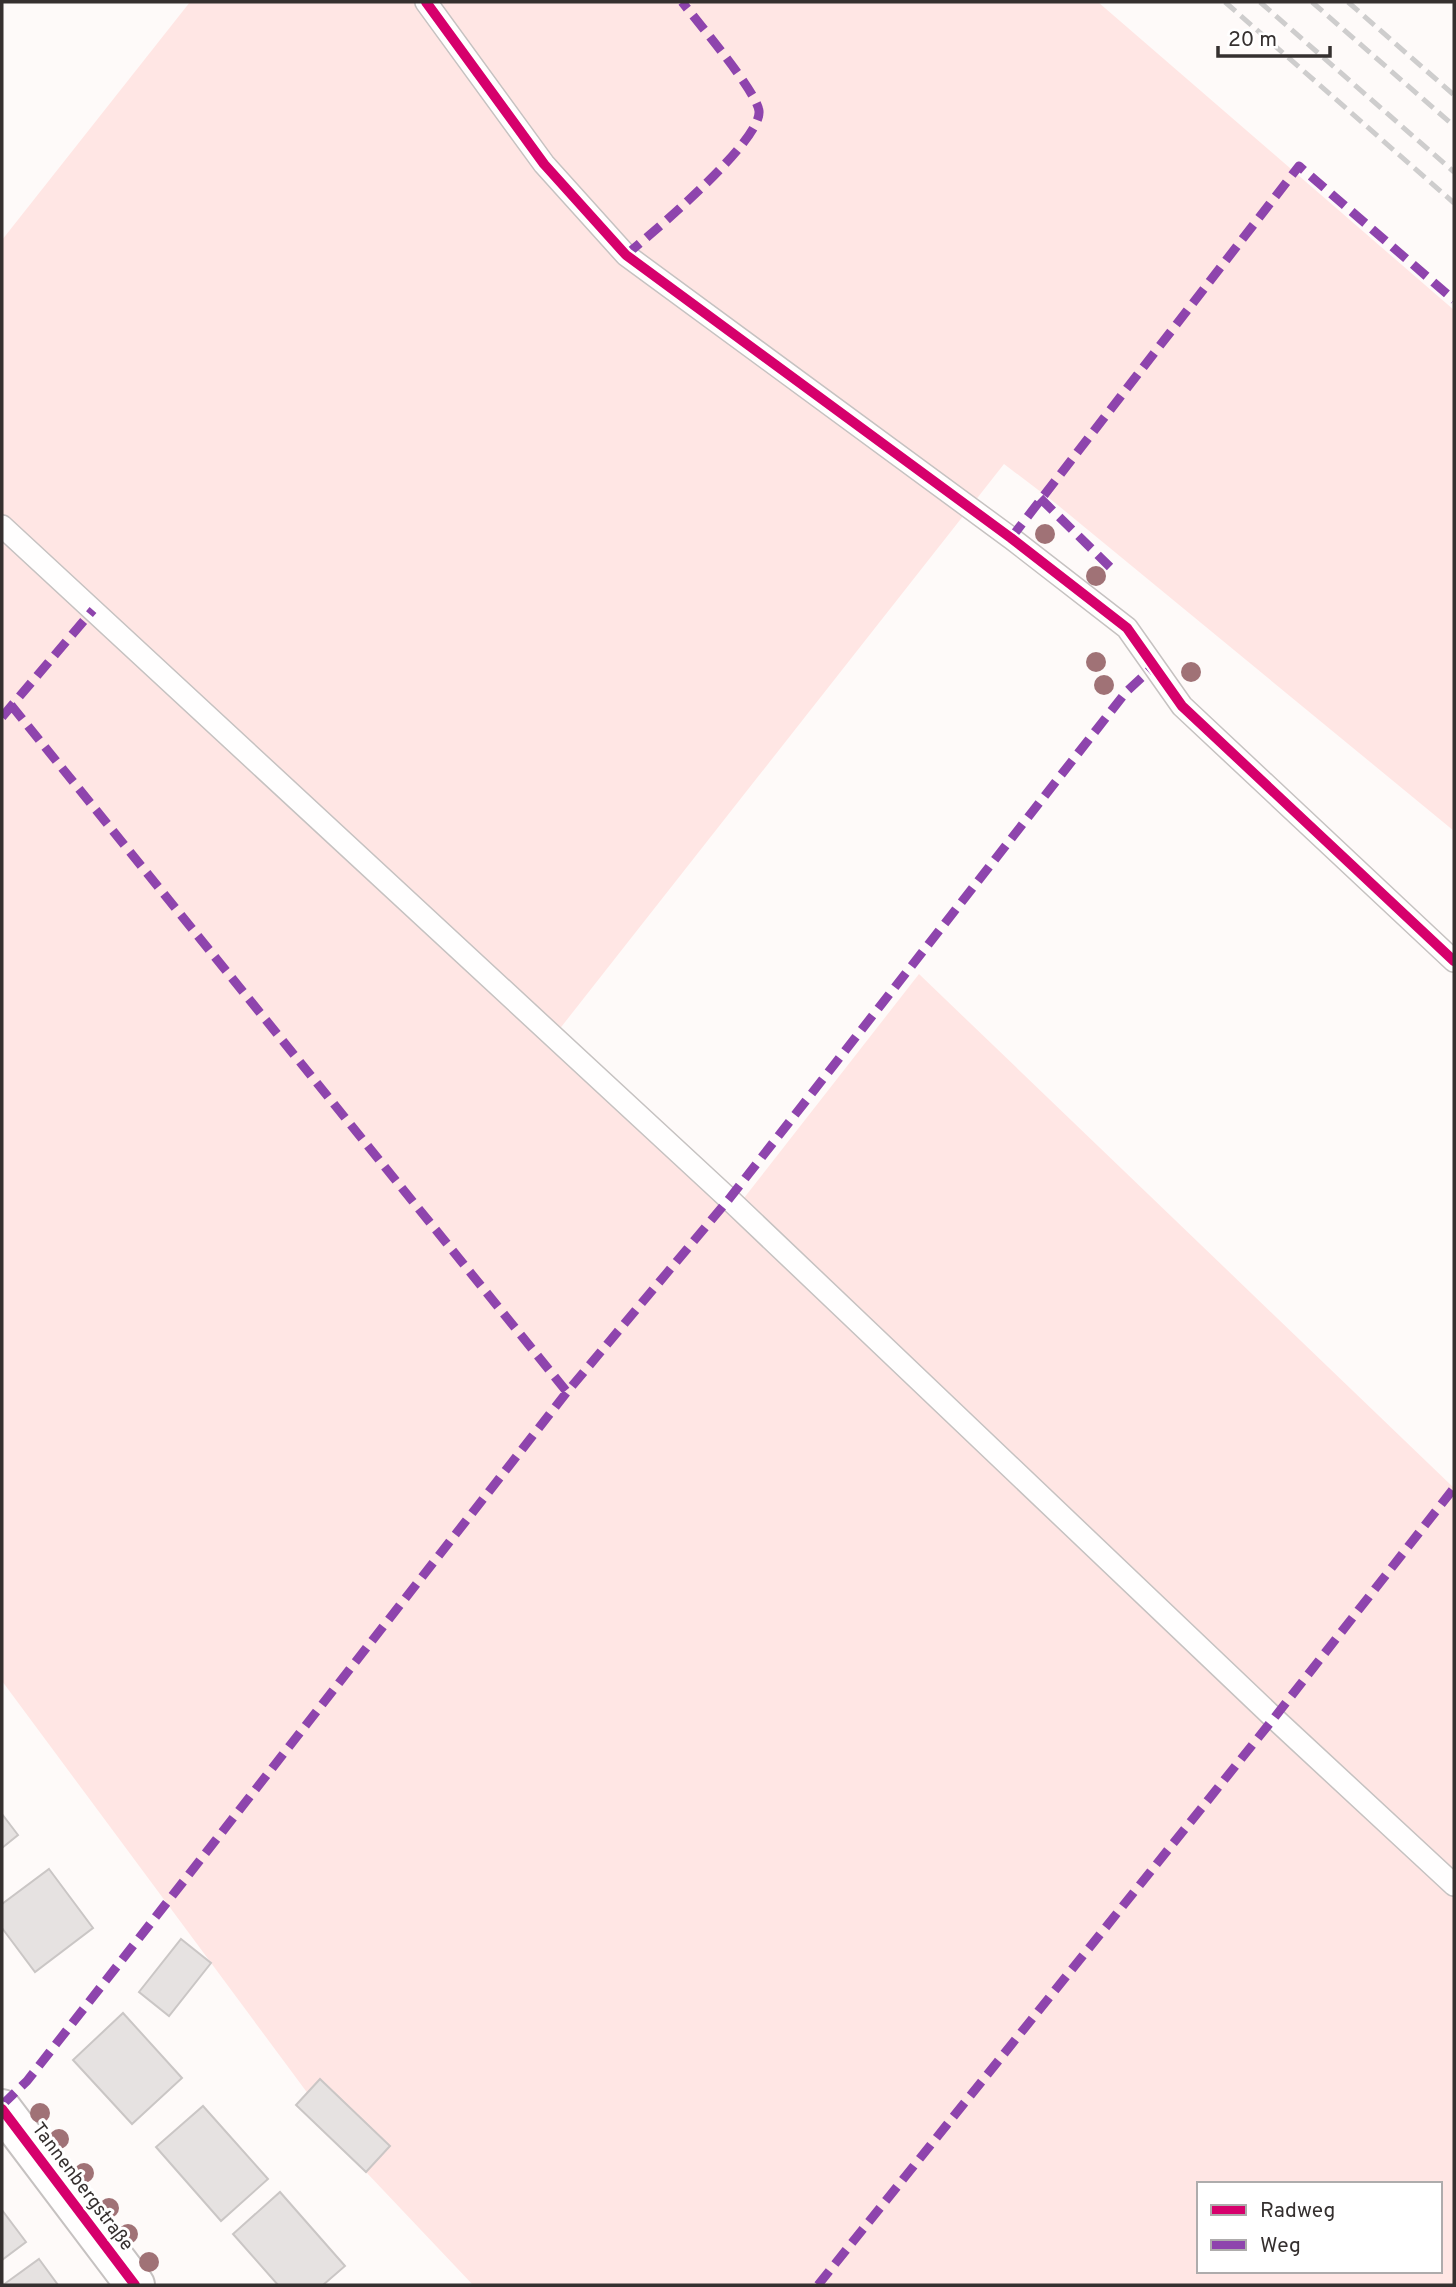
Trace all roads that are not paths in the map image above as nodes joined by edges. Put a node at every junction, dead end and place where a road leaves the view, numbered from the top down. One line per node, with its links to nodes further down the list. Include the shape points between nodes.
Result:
1 (426, 2): 3 (lane, via 544,164 626,255 1127,628 1182,706)
2 (2, 526): 4 (lane, via 729,1199)
3 (1454, 961)
4 (1454, 1885)
5 (2, 2109): 6 (street, Tannenbergstraße)
6 (135, 2285)

